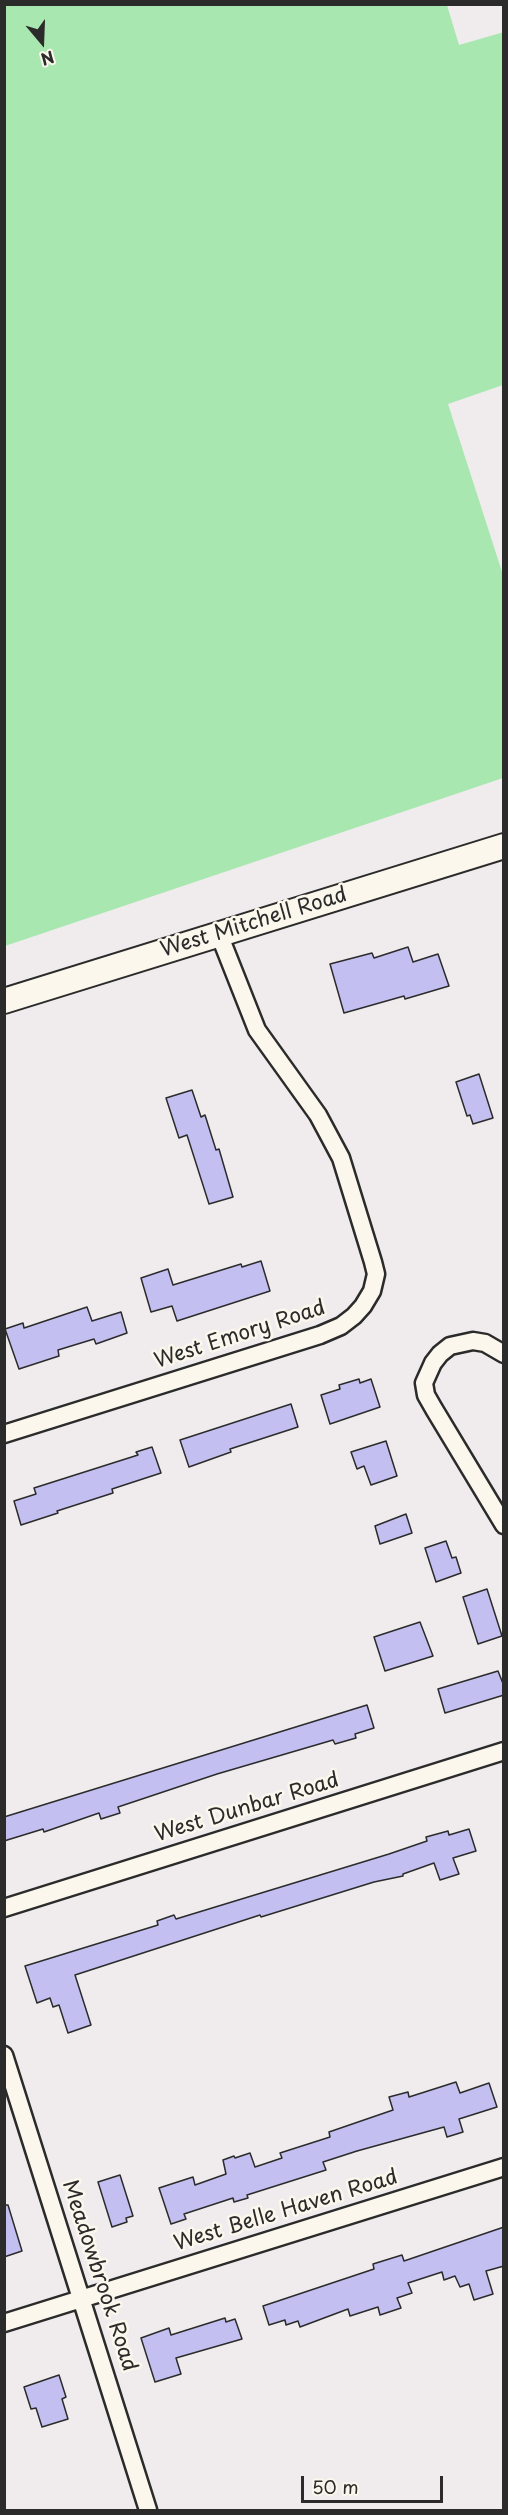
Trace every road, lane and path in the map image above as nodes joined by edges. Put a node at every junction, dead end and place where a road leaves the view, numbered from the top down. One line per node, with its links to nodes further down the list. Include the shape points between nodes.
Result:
1 (504, 846): 2 (main road, West Mitchell Road)
2 (219, 934): 3 (main road, West Mitchell Road); 5 (street, West Emory Road, via 257,1030 318,1115 341,1158 374,1262 372,1291 354,1316 320,1335)
3 (4, 1001)
4 (504, 1354): 6 (street, via 473,1341 450,1346 440,1354 424,1383 426,1395)
5 (4, 1434)
6 (504, 1525)
7 (504, 1751): 8 (street, West Dunbar Road)
8 (4, 1908)
9 (4, 2055): 11 (street, Meadowbrook Road)
10 (504, 2167): 11 (street, West Belle Haven Road)
11 (83, 2298): 12 (street, West Belle Haven Road); 13 (street, Meadowbrook Road)
12 (4, 2322)
13 (148, 2511)

